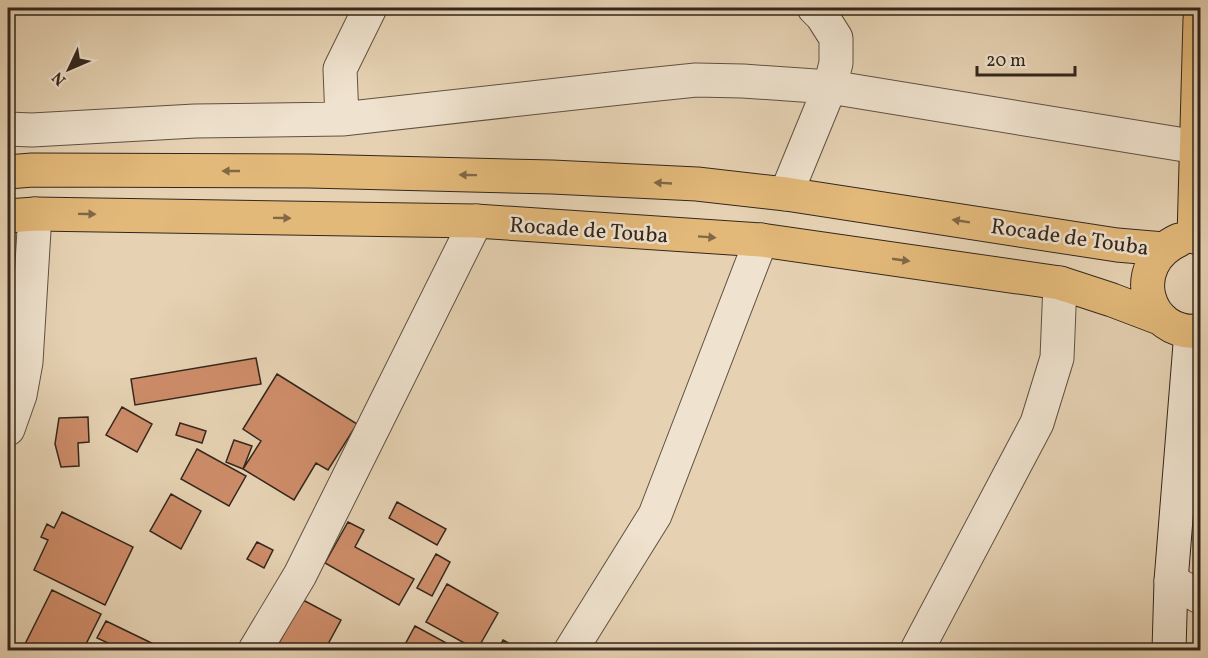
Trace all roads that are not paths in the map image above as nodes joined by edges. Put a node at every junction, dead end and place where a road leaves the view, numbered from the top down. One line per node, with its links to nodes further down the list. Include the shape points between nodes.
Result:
1 (370, 8): 5 (street, via 340,69)
2 (814, 8): 4 (street, via 836,38 836,63)
3 (1200, 19): 7 (main road)
4 (830, 87): 5 (street, via 696,80); 7 (street); 9 (street)
5 (342, 119): 6 (street)
6 (20, 129): 8 (street)
7 (1197, 147): 13 (main road)
8 (20, 171): 9 (main road, Rocade de Touba, one-way to 8, via 697,184 552,177 309,171)
9 (786, 194): 13 (main road, Rocade de Touba, one-way to 9, via 1117,245)
10 (21, 215): 11 (main road, Rocade de Touba, one-way to 11); 16 (street, via 26,362)
11 (476, 221): 12 (main road, Rocade de Touba, one-way to 12); 19 (street, via 300,575)
12 (761, 240): 14 (main road, Rocade de Touba, one-way to 14); 20 (street, via 655,515)
13 (1186, 242): 15 (main road, via 1153,261 1148,276 1152,307)
14 (1060, 284): 15 (main road, Rocade de Touba); 21 (street, via 1057,358 1037,423)
15 (1185, 328): 17 (street)
16 (8, 429)
17 (1171, 581): 18 (street); 22 (street)
18 (1200, 597)
19 (255, 651)
20 (571, 651)
21 (917, 651)
22 (1169, 651)

